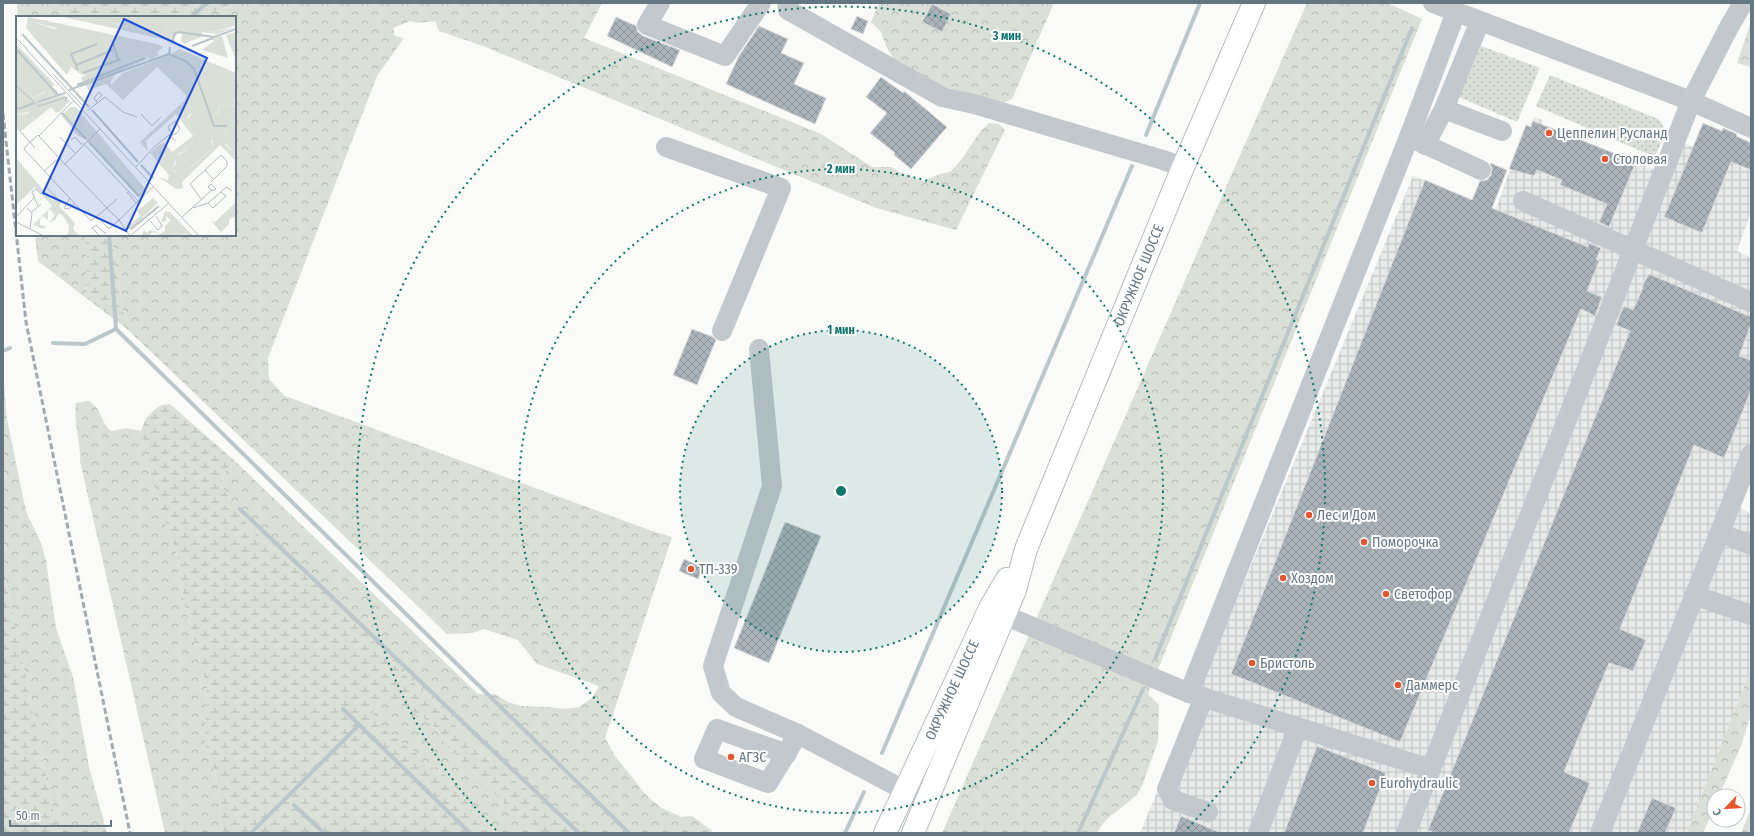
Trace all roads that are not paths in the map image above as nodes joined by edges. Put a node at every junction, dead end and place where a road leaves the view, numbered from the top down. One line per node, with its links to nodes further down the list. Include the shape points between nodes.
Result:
1 (660, 3): 2 (lane, via 646,24 725,56)
2 (761, 3)
3 (1254, 3): 15 (main road, ОКРУЖНОЕ ШОССЕ)
4 (1433, 3): 7 (lane)
5 (1743, 3): 9 (lane, via 1728,27)
6 (786, 5): 15 (lane, via 942,97 1163,160)
7 (1456, 12): 8 (lane); 13 (lane)
8 (1480, 21): 9 (lane); 10 (lane)
9 (1691, 101): 11 (lane); 18 (lane)
10 (1444, 109): 12 (lane); 13 (lane)
11 (1751, 128)
12 (1502, 131)
13 (1417, 141): 16 (lane); 29 (lane)
14 (666, 147): 20 (lane, via 781,188)
15 (1183, 168): 25 (main road, ОКРУЖНОЕ ШОССЕ)
16 (1481, 170)
17 (1523, 201): 18 (lane)
18 (1634, 249): 19 (lane); 33 (lane)
19 (1751, 302)
20 (722, 332)
21 (759, 349): 31 (lane, via 772,486 713,666 721,693 736,707)
22 (1751, 454): 23 (lane)
23 (1720, 532): 24 (lane); 26 (lane)
24 (1751, 545)
25 (1026, 549): 28 (main road, ОКРУЖНОЕ ШОССЕ, via 1015,590); 34 (main road, ОКРУЖНОЕ ШОССЕ, via 991,606)
26 (1694, 596): 27 (lane); 40 (lane)
27 (1751, 615)
28 (1004, 616): 29 (lane); 37 (main road, ОКРУЖНОЕ ШОССЕ)
29 (1196, 695): 30 (lane); 35 (lane, via 1167,789 1173,800)
30 (1298, 727): 33 (lane); 38 (lane)
31 (798, 734): 32 (lane); 34 (lane)
32 (787, 754)
33 (1431, 769): 39 (lane)
34 (904, 790): 36 (main road, ОКРУЖНОЕ ШОССЕ)
35 (1208, 812)
36 (885, 833)
37 (913, 833)
38 (1258, 833)
39 (1406, 833)
40 (1600, 833)

